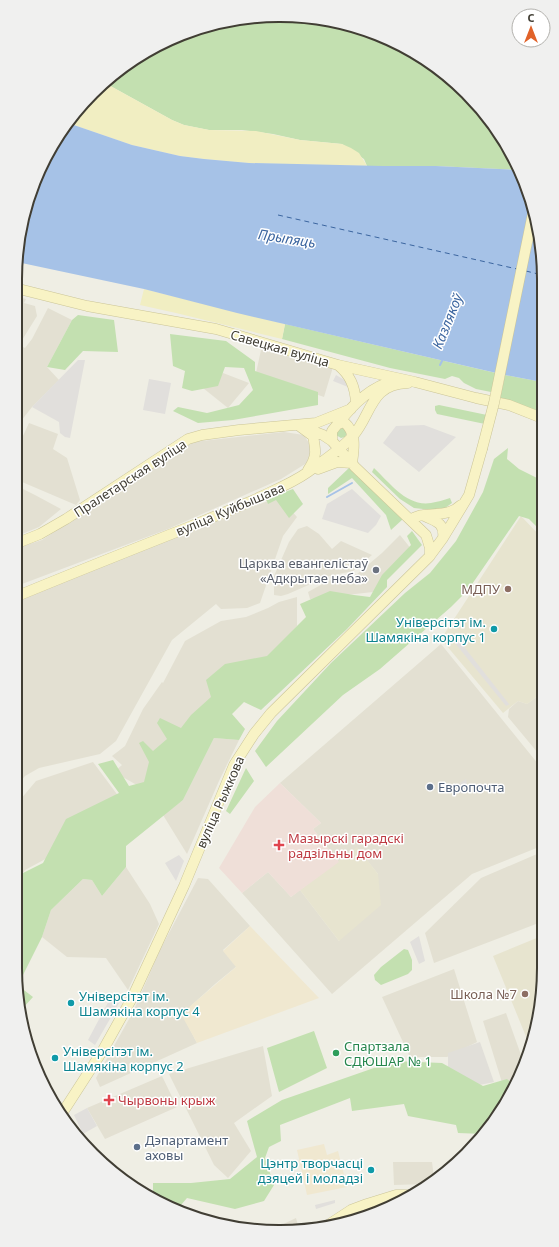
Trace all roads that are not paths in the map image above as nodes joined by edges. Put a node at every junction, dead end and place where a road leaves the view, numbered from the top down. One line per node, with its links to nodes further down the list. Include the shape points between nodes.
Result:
1 (531, 224): 16 (main road, вуліца Рыжкова, bridge, via 494,403)
2 (22, 290): 3 (main road, Савецкая вуліца, via 87,306 216,329)
3 (338, 365): 4 (main road, Савецкая вуліца); 8 (main road, via 350,379 355,393)
4 (367, 372): 5 (main road, Савецкая вуліца); 6 (main road, via 375,383)
5 (415, 382): 6 (main road, via 397,380); 7 (main road, вуліца Куйбышава, via 391,386); 9 (main road, Савецкая вуліца, via 509,405)
6 (375, 388): 7 (main road); 8 (main road)
7 (374, 400): 12 (main road, вуліца Куйбышава)
8 (353, 406): 10 (main road); 11 (main road, Пралетарская вуліца, via 316,423)
9 (537, 416)
10 (338, 424): 12 (main road, via 344,422 350,427); 13 (main road, via 332,431)
11 (298, 425): 13 (main road, Пралетарская вуліца, via 323,435); 15 (main road, via 313,436 315,446 315,460); 20 (main road, Пралетарская вуліца, via 238,430 188,439 66,519)
12 (353, 436): 13 (main road, вуліца Куйбышава); 14 (main road)
13 (335, 445): 14 (main road, Пралетарская вуліца); 15 (main road, вуліца Куйбышава)
14 (352, 464): 15 (main road, via 337,462); 18 (main road, Пралетарская вуліца)
15 (306, 473): 22 (main road, вуліца Куйбышава, via 284,486 213,518)
16 (469, 495): 17 (main road, via 456,510 446,514); 19 (main road, вуліца Рыжкова)
17 (422, 515): 18 (main road); 19 (main road, via 439,523 444,531)
18 (410, 519): 19 (main road); 21 (main road, via 426,535)
19 (444, 538): 21 (main road, вуліца Рыжкова)
20 (22, 541)
21 (430, 556): 23 (main road, вуліца Рыжкова, via 254,734 234,766 184,886 132,998 103,1050)
22 (22, 594)
23 (64, 1110)
24 (399, 1195): 25 (main road, via 356,1208)
25 (339, 1218)

